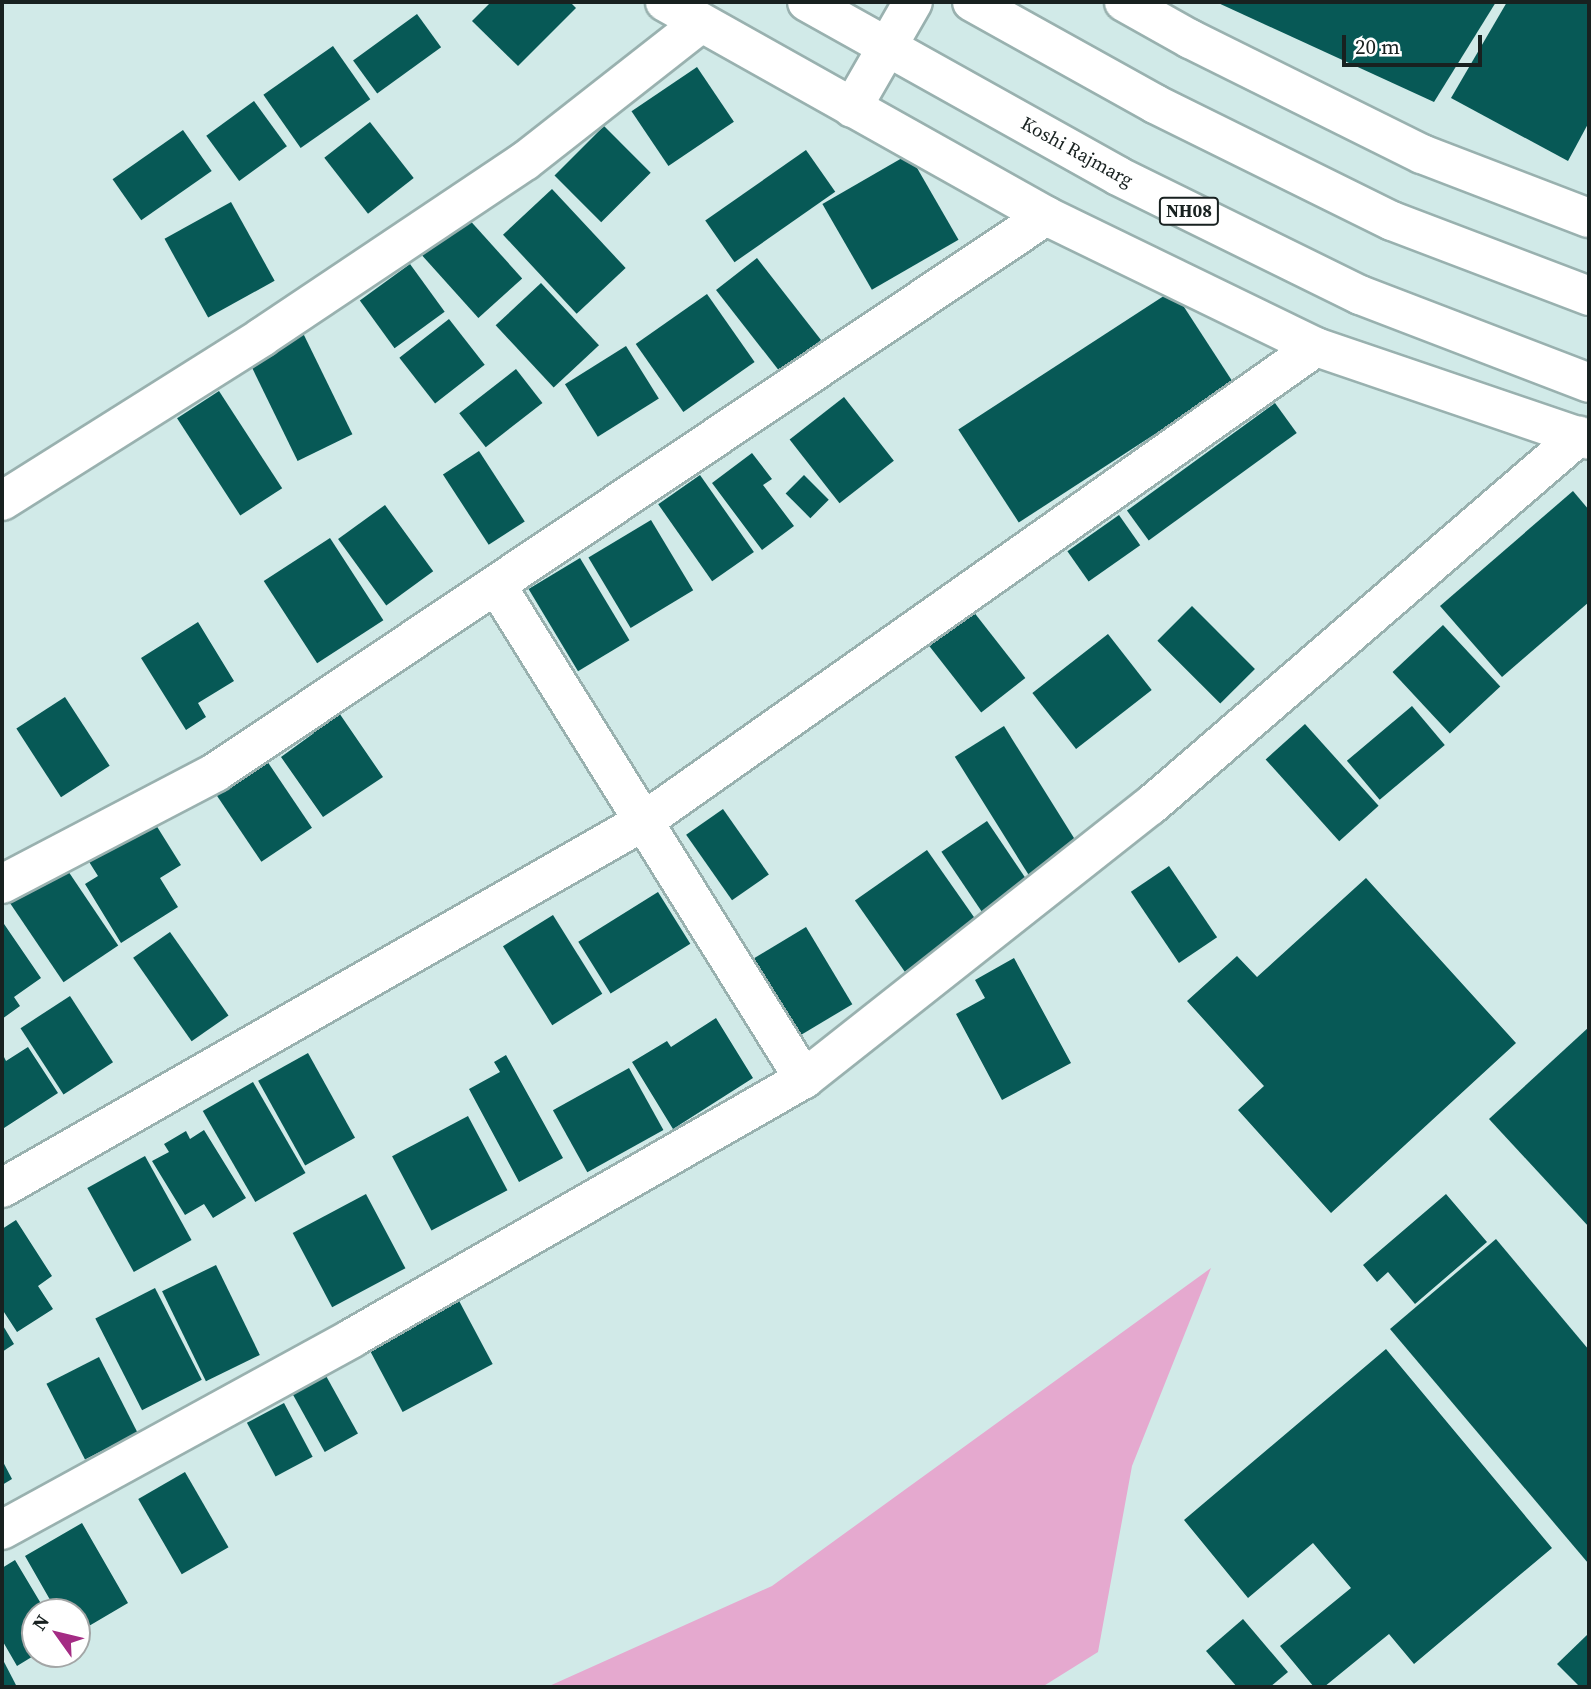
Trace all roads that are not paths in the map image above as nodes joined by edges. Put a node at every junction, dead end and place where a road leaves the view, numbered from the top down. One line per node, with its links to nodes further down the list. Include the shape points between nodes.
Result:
1 (665, 2): 6 (street)
2 (807, 2): 7 (street, Koshi Rajmarg / NH08)
3 (913, 2): 7 (street)
4 (972, 2): 11 (street, via 1156,104 1392,221)
5 (1124, 2): 10 (street, via 1422,154)
6 (700, 24): 8 (street); 15 (street, via 525,161 261,337)
7 (888, 47): 8 (street); 13 (street, Koshi Rajmarg / NH08, via 1118,176 1360,295)
8 (852, 108): 9 (street)
9 (1045, 216): 12 (street); 16 (street)
10 (1589, 218)
11 (1589, 296)
12 (1316, 347): 14 (street); 17 (street)
13 (1589, 383)
14 (1584, 438): 19 (street, via 1150,806)
15 (2, 501)
16 (497, 586): 17 (street); 18 (street, via 216,772)
17 (644, 821): 19 (street); 20 (street)
18 (2, 884)
19 (804, 1079): 21 (street, via 352,1338)
20 (2, 1188)
21 (2, 1530)

